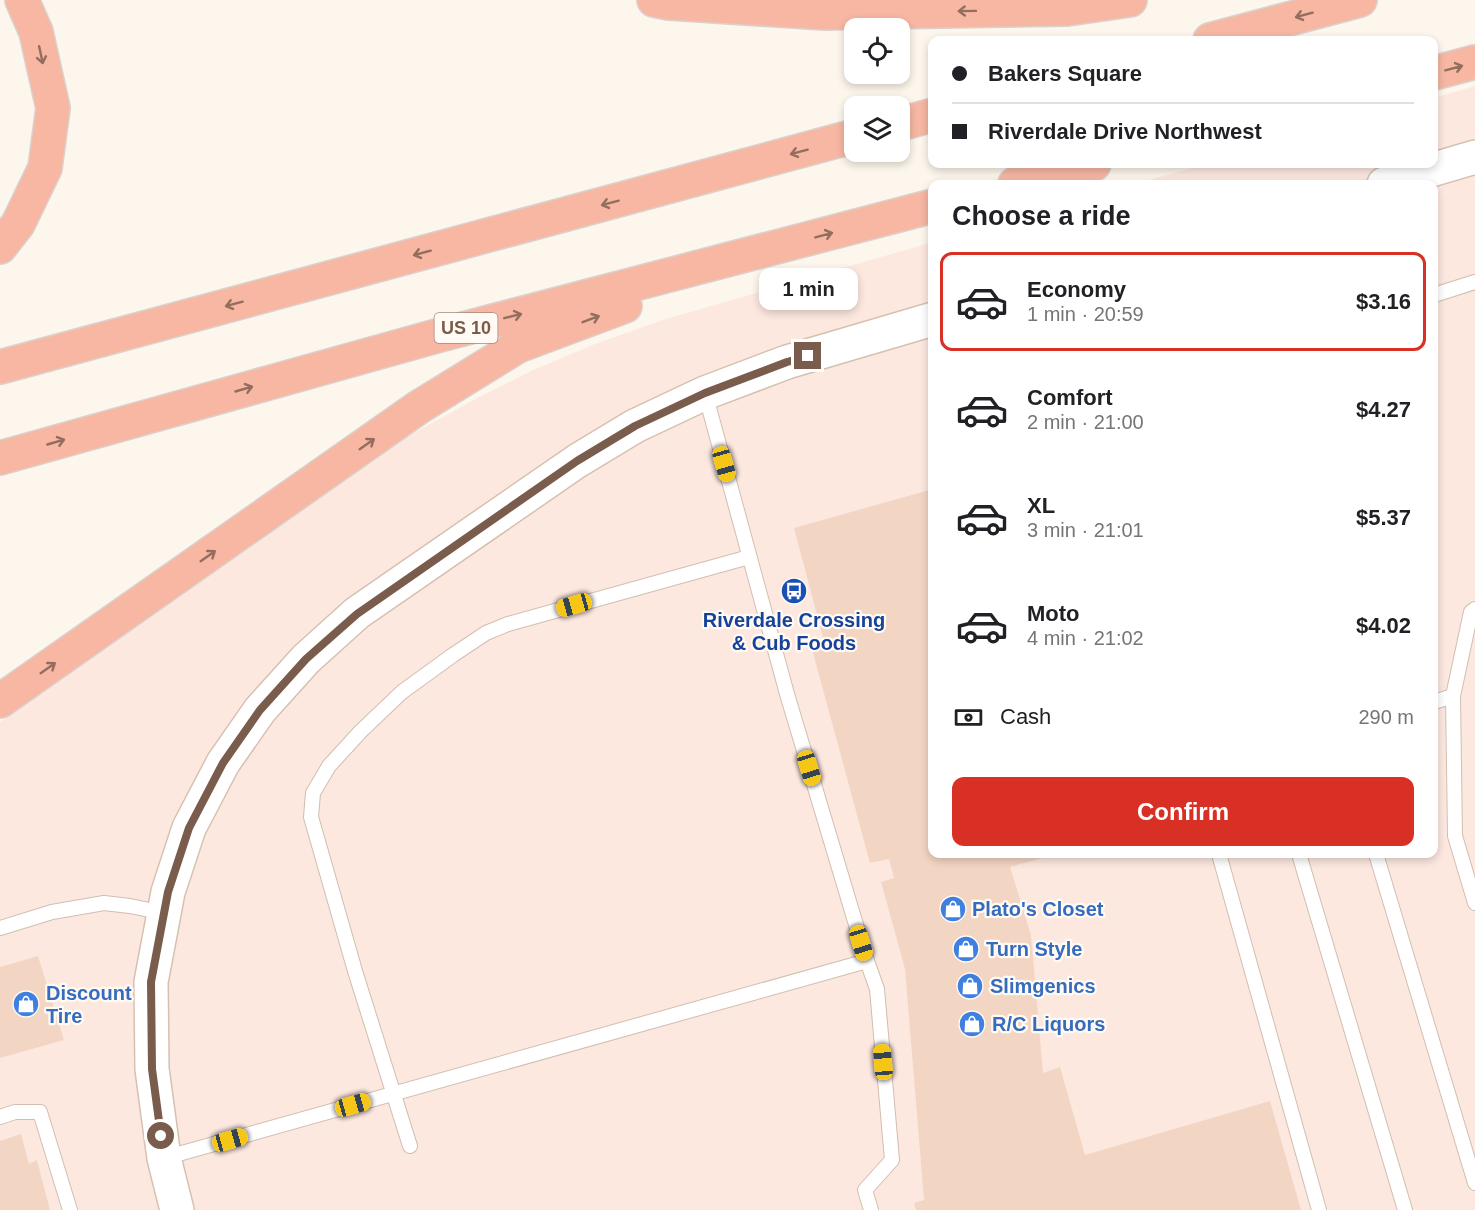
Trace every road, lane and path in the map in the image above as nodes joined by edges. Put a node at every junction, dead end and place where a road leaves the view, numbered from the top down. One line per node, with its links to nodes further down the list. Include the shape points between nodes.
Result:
1 (22, 0): 19 (highway, one-way to 19, via 36,32 53,108 45,168 18,224)
2 (654, 0): 3 (highway, one-way to 2, via 1067,9 825,13)
3 (1130, 0)
4 (1360, 0): 5 (highway, one-way to 5)
5 (1225, 36)
6 (1475, 62): 7 (highway, one-way to 6)
7 (1438, 72)
8 (928, 117): 9 (highway)
9 (910, 122)
10 (844, 139): 23 (highway, one-way to 23)
11 (1475, 157): 13 (street)
12 (1078, 168): 15 (highway)
13 (1438, 168)
14 (1438, 168): 16 (street)
15 (1031, 180)
16 (1397, 180)
17 (928, 207): 18 (highway, US 10, one-way to 17)
18 (784, 246): 25 (highway, US 10, one-way to 18, via 440,335); 29 (highway, one-way to 18, via 419,407 518,346)
19 (0, 247)
20 (1475, 282): 21 (lane)
21 (1438, 294)
22 (928, 320): 24 (street, via 787,362)
23 (0, 367)
24 (705, 393): 26 (lane); 35 (street, via 635,426 577,461 357,614 306,659 260,710 223,763 189,828)
25 (0, 458)
26 (749, 556): 37 (lane); 38 (lane, via 486,633 402,692 329,766 314,793 311,817)
27 (1475, 609): 28 (lane, via 1471,612)
28 (1453, 696): 30 (lane); 34 (lane, via 1455,836)
29 (0, 701)
30 (1438, 701)
31 (1220, 858): 46 (lane)
32 (1300, 858): 47 (lane)
33 (1377, 858): 42 (lane)
34 (1475, 903)
35 (164, 913): 36 (lane, via 105,903 52,912); 41 (street, via 151,993 152,1069)
36 (0, 928)
37 (867, 961): 38 (lane); 45 (lane, via 877,988 892,1160 865,1190)
38 (394, 1094): 40 (lane); 41 (lane)
39 (0, 1117): 43 (lane, via 15,1112 40,1112)
40 (410, 1146)
41 (165, 1158): 44 (street)
42 (1475, 1183)
43 (70, 1210)
44 (177, 1210)
45 (871, 1210)
46 (1319, 1210)
47 (1405, 1210)

